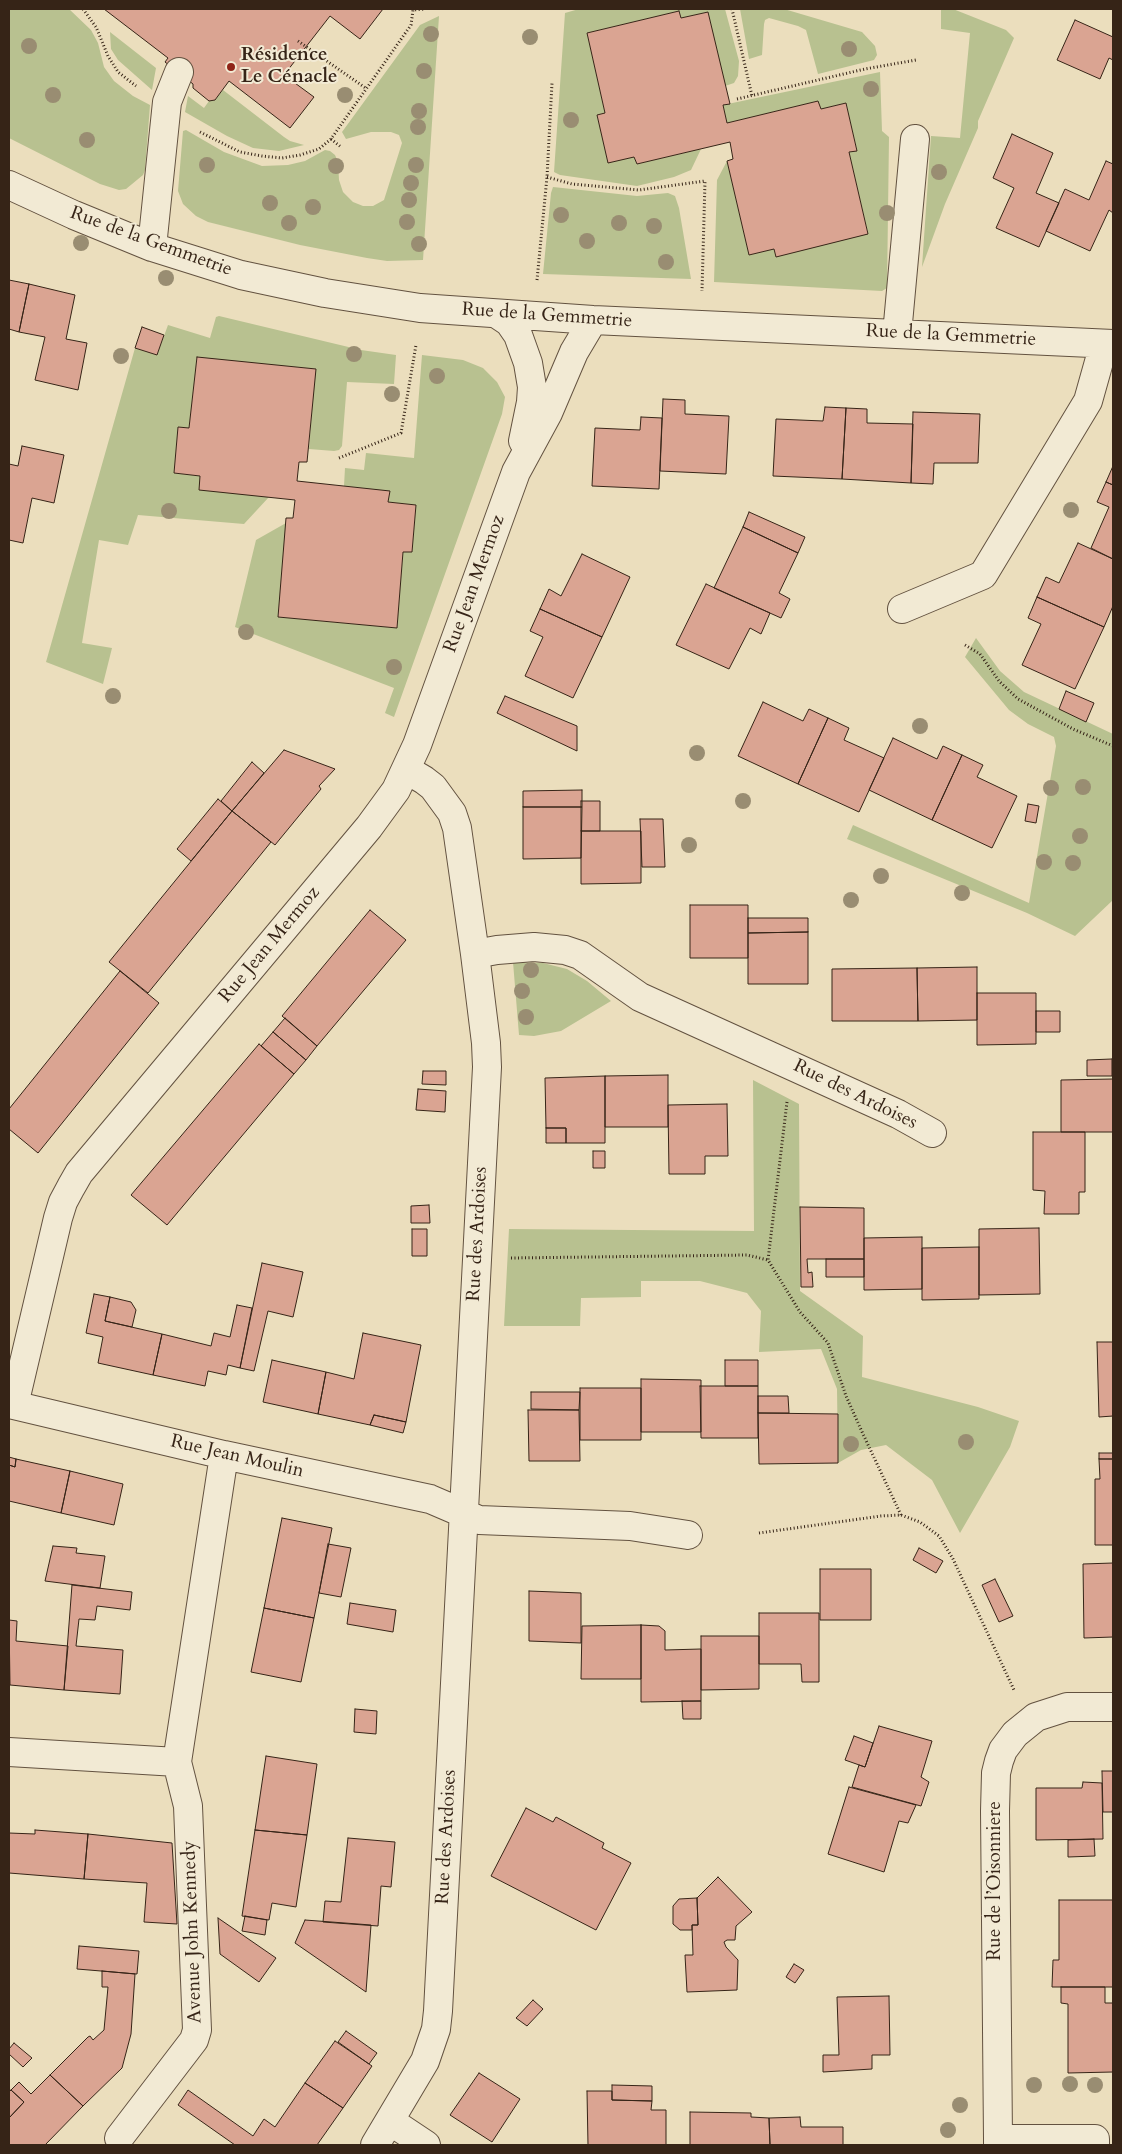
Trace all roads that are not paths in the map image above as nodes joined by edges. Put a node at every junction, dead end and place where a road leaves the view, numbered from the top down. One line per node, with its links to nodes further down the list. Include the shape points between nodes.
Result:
1 (179, 72): 4 (street, via 169,92 166,108)
2 (915, 139): 7 (street)
3 (9, 185): 4 (street, Rue de la Gemmetrie)
4 (152, 246): 5 (street, Rue de la Gemmetrie, via 241,274 325,293 420,308)
5 (497, 314): 6 (street, Rue de la Gemmetrie); 9 (street, Rue Jean Mermoz, via 509,322 518,335 532,387)
6 (593, 320): 7 (street, Rue de la Gemmetrie); 9 (street, Rue Jean Mermoz)
7 (897, 334): 8 (street, Rue de la Gemmetrie)
8 (1109, 344): 10 (street, Rue de la Gemmetrie, via 1088,401 983,575)
9 (516, 472): 11 (street, Rue Jean Mermoz)
10 (902, 609)
11 (407, 770): 12 (street, Rue des Ardoises, via 433,787 452,813); 14 (street, Rue Jean Mermoz, via 374,821 71,1187 58,1218)
12 (476, 954): 13 (street, Rue des Ardoises, via 534,947 580,954 640,997 898,1114); 16 (street, Rue des Ardoises, via 487,1068)
13 (932, 1133)
14 (11, 1404): 15 (street, Rue Jean Moulin)
15 (224, 1455): 16 (street, Rue Jean Moulin, via 430,1499); 20 (street, Avenue John Kennedy)
16 (463, 1514): 17 (street, via 494,1522 630,1526); 21 (street, Rue des Ardoises, via 436,2029 425,2062)
17 (688, 1535)
18 (1113, 1707): 24 (street, Rue de l’Oisonniere, via 1067,1707 1036,1717 1014,1734 999,1761 995,1811)
19 (9, 1752): 20 (street)
20 (177, 1762): 22 (street, Avenue John Kennedy, via 188,1806 197,2030 194,2040)
21 (390, 2121): 25 (street, Rue des Ardoises); 26 (street)
22 (119, 2138)
23 (1101, 2141): 24 (street, Rue de l’Oisonniere)
24 (998, 2142)
25 (374, 2145)
26 (426, 2145)

